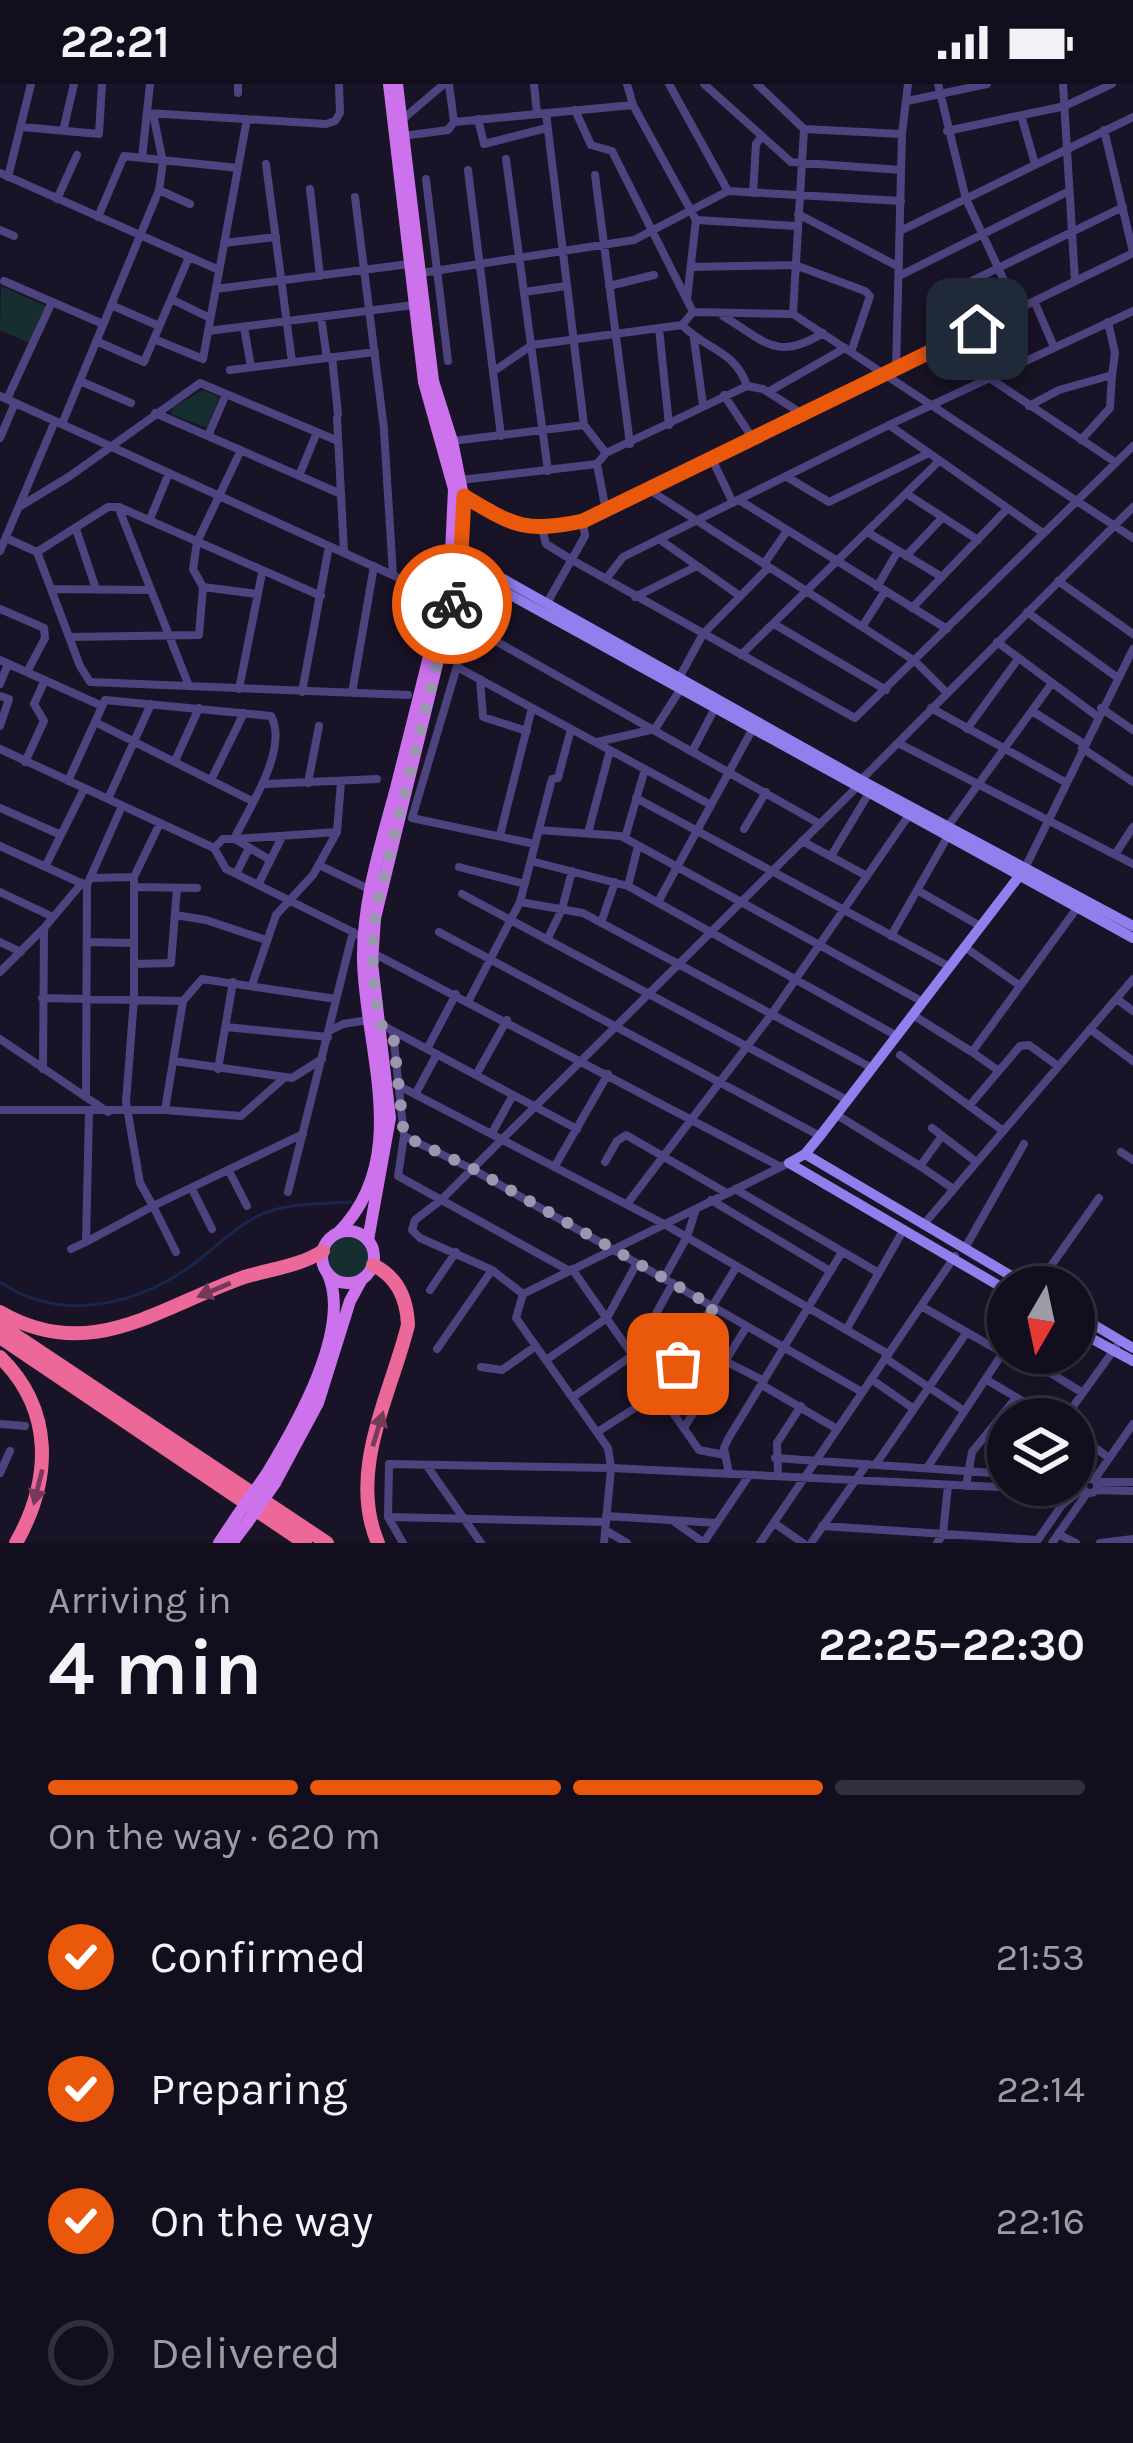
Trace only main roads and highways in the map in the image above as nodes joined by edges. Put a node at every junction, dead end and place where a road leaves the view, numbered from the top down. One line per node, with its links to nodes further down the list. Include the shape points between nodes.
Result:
1 (393, 84): 2 (main road); 2 (main road)
2 (414, 269): 3 (main road, via 427,396 454,489); 3 (main road, via 464,496)
3 (458, 555): 4 (main road, via 466,565); 4 (main road, via 443,563)
4 (456, 574): 5 (main road, via 376,909); 5 (main road, via 443,598 358,935)
5 (375, 1022): 6 (main road, via 380,1133 366,1196); 7 (main road, via 389,1132)
6 (338, 1233): 7 (main road); 8 (main road)
7 (368, 1240): 9 (main road)
8 (323, 1251): 10 (main road); 12 (highway, one-way to 12, via 103,1332 52,1334)
9 (373, 1265): 11 (main road); 23 (highway, one-way to 9, via 366,1482 409,1325 401,1291)
10 (327, 1272): 11 (main road, via 339,1281); 16 (main road, via 334,1304 318,1372)
11 (362, 1279): 16 (main road, via 318,1403)
12 (0, 1312)
13 (0, 1324): 22 (highway)
14 (0, 1337): 21 (highway)
15 (0, 1357): 18 (highway, one-way to 18, via 31,1396 43,1438 42,1480)
16 (271, 1479): 17 (main road, bridge)
17 (242, 1520): 19 (main road); 20 (main road)
18 (16, 1543)
19 (219, 1543)
20 (232, 1543)
21 (305, 1543)
22 (328, 1543)
23 (377, 1543)

